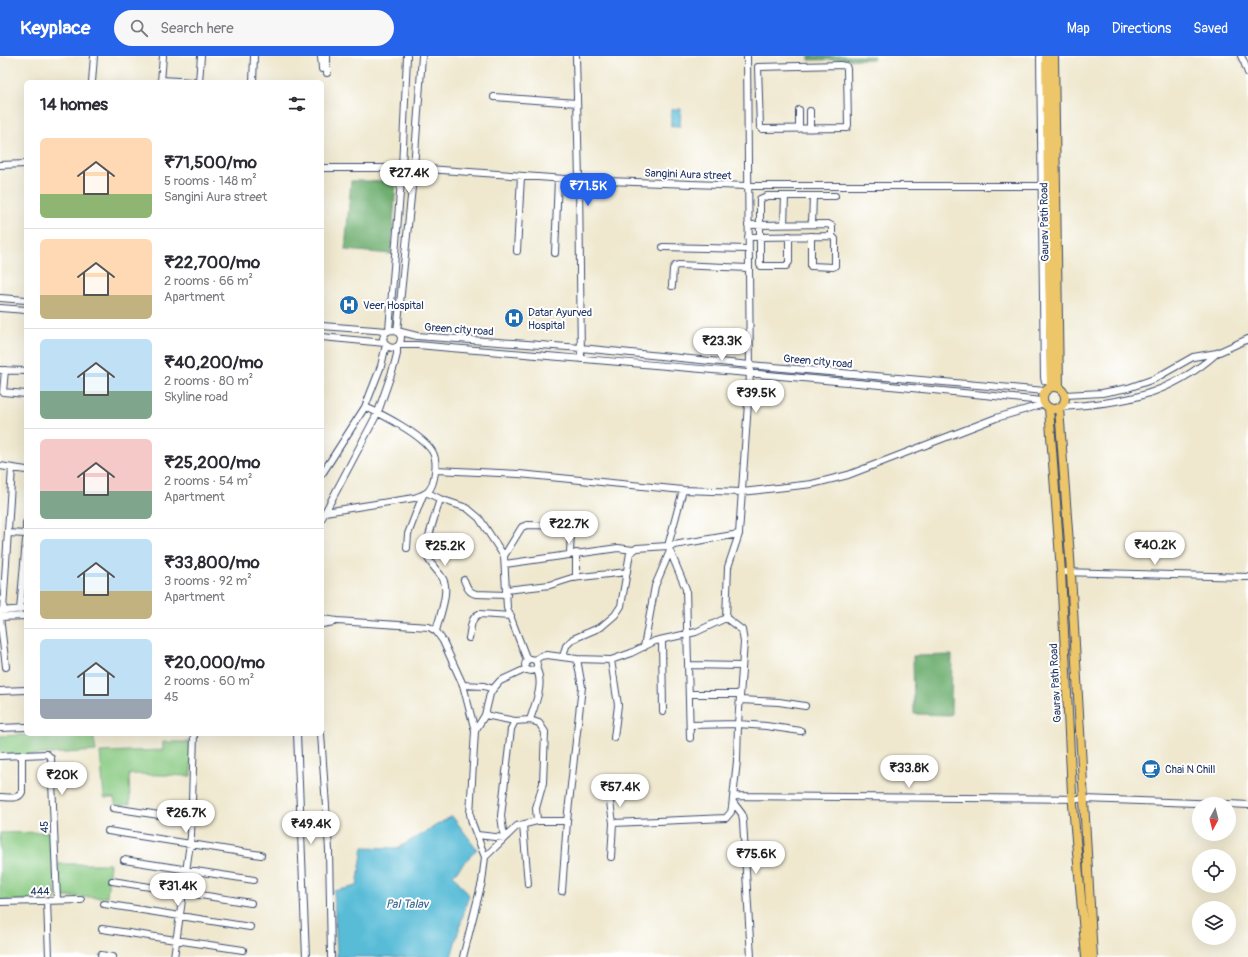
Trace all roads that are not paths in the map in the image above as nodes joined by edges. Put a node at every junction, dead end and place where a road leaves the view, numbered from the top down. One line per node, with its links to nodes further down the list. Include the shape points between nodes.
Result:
1 (94, 56): 16 (street)
2 (163, 56): 17 (street)
3 (201, 56): 18 (street)
4 (254, 56): 19 (street)
5 (321, 56): 6 (street, via 324,71)
6 (327, 56)
7 (407, 56): 31 (street)
8 (422, 56): 32 (street)
9 (576, 56): 21 (street)
10 (747, 56): 22 (street)
11 (1040, 56): 37 (street)
12 (1046, 56): 37 (main road, Gaurav Path Road)
13 (1054, 56): 37 (main road, Gaurav Path Road)
14 (1241, 56): 15 (street)
15 (1248, 73)
16 (92, 80)
17 (161, 80)
18 (199, 80)
19 (253, 80)
20 (494, 97): 21 (street)
21 (577, 102): 35 (street)
22 (747, 110): 23 (street); 36 (street)
23 (759, 110): 26 (street, via 760,128); 27 (street, via 759,67 846,66 848,127)
24 (799, 110): 26 (street)
25 (810, 111): 27 (street)
26 (799, 129): 27 (street)
27 (810, 129)
28 (24, 164): 29 (street)
29 (0, 165)
30 (324, 168): 31 (street, Sangini Aura street)
31 (402, 168): 32 (street, Sangini Aura street); 61 (street)
32 (414, 168): 33 (street, Sangini Aura street); 62 (street)
33 (522, 176): 34 (street, Sangini Aura street); 52 (street)
34 (558, 179): 35 (street, Sangini Aura street); 53 (street)
35 (579, 180): 36 (street, Sangini Aura street); 67 (street)
36 (747, 186): 37 (street, Sangini Aura street); 44 (street)
37 (1048, 186): 74 (main road, Gaurav Path Road)
38 (785, 196): 39 (street); 41 (street, via 765,196 760,199); 42 (street)
39 (813, 196): 40 (street); 43 (street)
40 (835, 196)
41 (759, 224): 42 (street); 44 (street); 49 (street)
42 (784, 224): 43 (street)
43 (812, 224): 47 (street, via 830,224)
44 (748, 225): 48 (street)
45 (789, 236): 46 (street); 49 (street); 49 (street, via 790,262 786,266 760,265)
46 (811, 236): 47 (street); 47 (street, via 812,266 832,267 835,239)
47 (832, 236)
48 (748, 237): 49 (street); 51 (street)
49 (759, 237)
50 (662, 247): 51 (street)
51 (748, 249): 54 (street)
52 (517, 251)
53 (555, 253)
54 (748, 268): 55 (street, via 678,265 673,269); 70 (street)
55 (672, 286)
56 (0, 298): 57 (street)
57 (24, 300)
58 (0, 308): 59 (street)
59 (24, 310)
60 (324, 326): 61 (street)
61 (388, 331): 62 (street); 65 (street, via 384,336)
62 (398, 332): 66 (street, via 401,337); 67 (street, Green city road, via 417,336)
63 (324, 336): 65 (street)
64 (1248, 339): 68 (street)
65 (385, 344): 66 (street, via 391,348); 80 (street, via 381,366)
66 (398, 346): 69 (street, Green city road, via 417,345); 82 (street)
67 (580, 348): 69 (street); 70 (street, Green city road)
68 (1217, 353): 75 (street, via 1193,357 1154,379); 78 (street, via 1202,367 1182,379 1156,391)
69 (581, 359): 73 (street, Green city road)
70 (750, 365): 73 (street); 74 (street, Green city road)
71 (2, 370): 72 (street); 76 (street, via 3,392)
72 (24, 371)
73 (750, 374): 79 (street, Green city road, via 967,392); 89 (street)
74 (1051, 387): 77 (main road, via 1062,390); 79 (main road, via 1043,394)
75 (1128, 388): 77 (street); 78 (street)
76 (24, 394)
77 (1065, 396): 81 (main road, via 1066,400)
78 (1131, 398): 81 (street)
79 (1045, 404): 81 (main road, via 1054,410); 89 (street, via 996,418 848,475 812,484); 104 (main road, Gaurav Path Road)
80 (365, 407): 82 (street); 87 (street)
81 (1060, 408): 105 (main road, Gaurav Path Road)
82 (378, 412): 86 (street, via 420,438 432,450); 92 (street)
83 (0, 466): 84 (street)
84 (12, 468): 85 (street); 93 (street)
85 (24, 470)
86 (436, 470): 88 (street, via 519,474); 90 (street)
87 (324, 471)
88 (683, 490): 89 (street); 97 (street)
89 (742, 492): 95 (street)
90 (426, 494): 91 (street); 92 (street); 96 (street, via 408,534)
91 (440, 499): 101 (street, via 467,508 479,518); 120 (street, via 426,550 429,560 443,579 445,588)
92 (324, 515)
93 (8, 533): 94 (street); 99 (street)
94 (24, 534)
95 (739, 534): 97 (street); 116 (street, via 728,567)
96 (407, 548)
97 (669, 548): 98 (street); 121 (street, via 686,589); 124 (street, via 655,586)
98 (633, 550): 100 (street, via 618,548); 103 (street, via 630,553)
99 (3, 552): 111 (street)
100 (573, 553): 101 (street, via 570,526 527,525 522,527); 102 (street); 107 (street)
101 (504, 556): 102 (street)
102 (504, 564): 110 (street)
103 (627, 572): 107 (street); 125 (street, via 619,610 601,627 572,639 566,646)
104 (1060, 572): 105 (street); 162 (main road, Gaurav Path Road)
105 (1070, 573): 106 (street); 163 (main road, Gaurav Path Road)
106 (1248, 577)
107 (576, 578): 110 (street)
108 (464, 580): 110 (street, via 471,593)
109 (24, 587): 112 (street)
110 (506, 592): 114 (street)
111 (1, 610): 112 (street)
112 (23, 610)
113 (24, 616): 115 (street)
114 (510, 616): 122 (street, via 475,616); 127 (street)
115 (0, 617): 131 (street)
116 (726, 618): 121 (street); 132 (street, via 742,630)
117 (324, 619): 118 (street)
118 (337, 621): 119 (street); 120 (street, via 429,627)
119 (324, 624)
120 (436, 630): 135 (street)
121 (688, 634): 123 (street); 130 (street)
122 (469, 638)
123 (662, 640): 124 (street); 142 (street)
124 (644, 647): 129 (street)
125 (563, 657): 126 (street); 128 (street, via 547,655)
126 (577, 659): 129 (street); 170 (street, via 582,687)
127 (527, 660): 128 (street); 134 (street)
128 (534, 660): 133 (street)
129 (611, 660): 155 (street, via 618,705)
130 (688, 665): 132 (street); 139 (street)
131 (6, 666)
132 (742, 666): 140 (street)
133 (536, 668): 134 (street, via 532,671); 144 (street, via 540,674 539,689)
134 (526, 669): 136 (street, via 500,681)
135 (463, 685): 136 (street); 150 (street)
136 (493, 689): 143 (street)
137 (24, 690): 138 (street)
138 (0, 691)
139 (689, 694): 140 (street); 147 (street)
140 (740, 697): 141 (street); 146 (street)
141 (805, 706)
142 (663, 711)
143 (485, 715): 145 (street); 150 (street)
144 (530, 720): 145 (street); 169 (street, via 539,723 545,732 543,783 536,808)
145 (515, 721): 175 (street, via 511,730 501,816)
146 (738, 724): 147 (street); 151 (street); 161 (street)
147 (690, 725): 156 (street)
148 (24, 727): 149 (street)
149 (0, 728)
150 (475, 731): 174 (street, via 470,806 472,823)
151 (801, 731)
152 (194, 736): 168 (street)
153 (297, 736): 202 (street)
154 (321, 736): 203 (street, via 329,850)
155 (614, 738)
156 (690, 738)
157 (22, 755): 158 (street, 45); 160 (street, via 20,796); 187 (street, 45, via 47,754 51,758)
158 (0, 756)
159 (609, 795): 171 (street)
160 (0, 797)
161 (733, 799): 162 (street); 171 (street, via 731,812 726,818); 205 (street, via 743,821)
162 (1073, 799): 163 (street); 206 (main road, Gaurav Path Road)
163 (1084, 799): 164 (street); 207 (main road, Gaurav Path Road)
164 (1192, 803)
165 (1236, 804): 166 (street)
166 (1248, 805)
167 (113, 808): 168 (street)
168 (192, 820): 176 (street)
169 (537, 821): 170 (street); 172 (street)
170 (567, 821): 185 (street)
171 (612, 823): 179 (street)
172 (523, 824): 175 (street); 184 (street)
173 (108, 831): 176 (street)
174 (477, 835): 175 (street); 178 (street)
175 (504, 838): 178 (street)
176 (190, 844): 177 (street); 181 (street)
177 (261, 855)
178 (485, 857): 204 (street, via 482,882)
179 (611, 857)
180 (124, 860): 181 (street)
181 (186, 870): 182 (street); 186 (street)
182 (254, 880)
183 (112, 881): 186 (street)
184 (528, 884)
185 (562, 890)
186 (183, 892): 191 (street); 193 (street)
187 (57, 900): 188 (street, 444); 189 (street, 444)
188 (81, 900)
189 (47, 901): 190 (street, 444); 199 (street)
190 (0, 902)
191 (251, 903)
192 (104, 904): 193 (street)
193 (180, 916): 194 (street); 196 (street)
194 (250, 927)
195 (102, 929): 196 (street)
196 (176, 941): 197 (street); 201 (street)
197 (243, 950)
198 (101, 955): 200 (street)
199 (49, 957)
200 (113, 957)
201 (174, 957)
202 (306, 957)
203 (331, 957)
204 (463, 957)
205 (752, 957)
206 (1086, 957)
207 (1093, 957)

